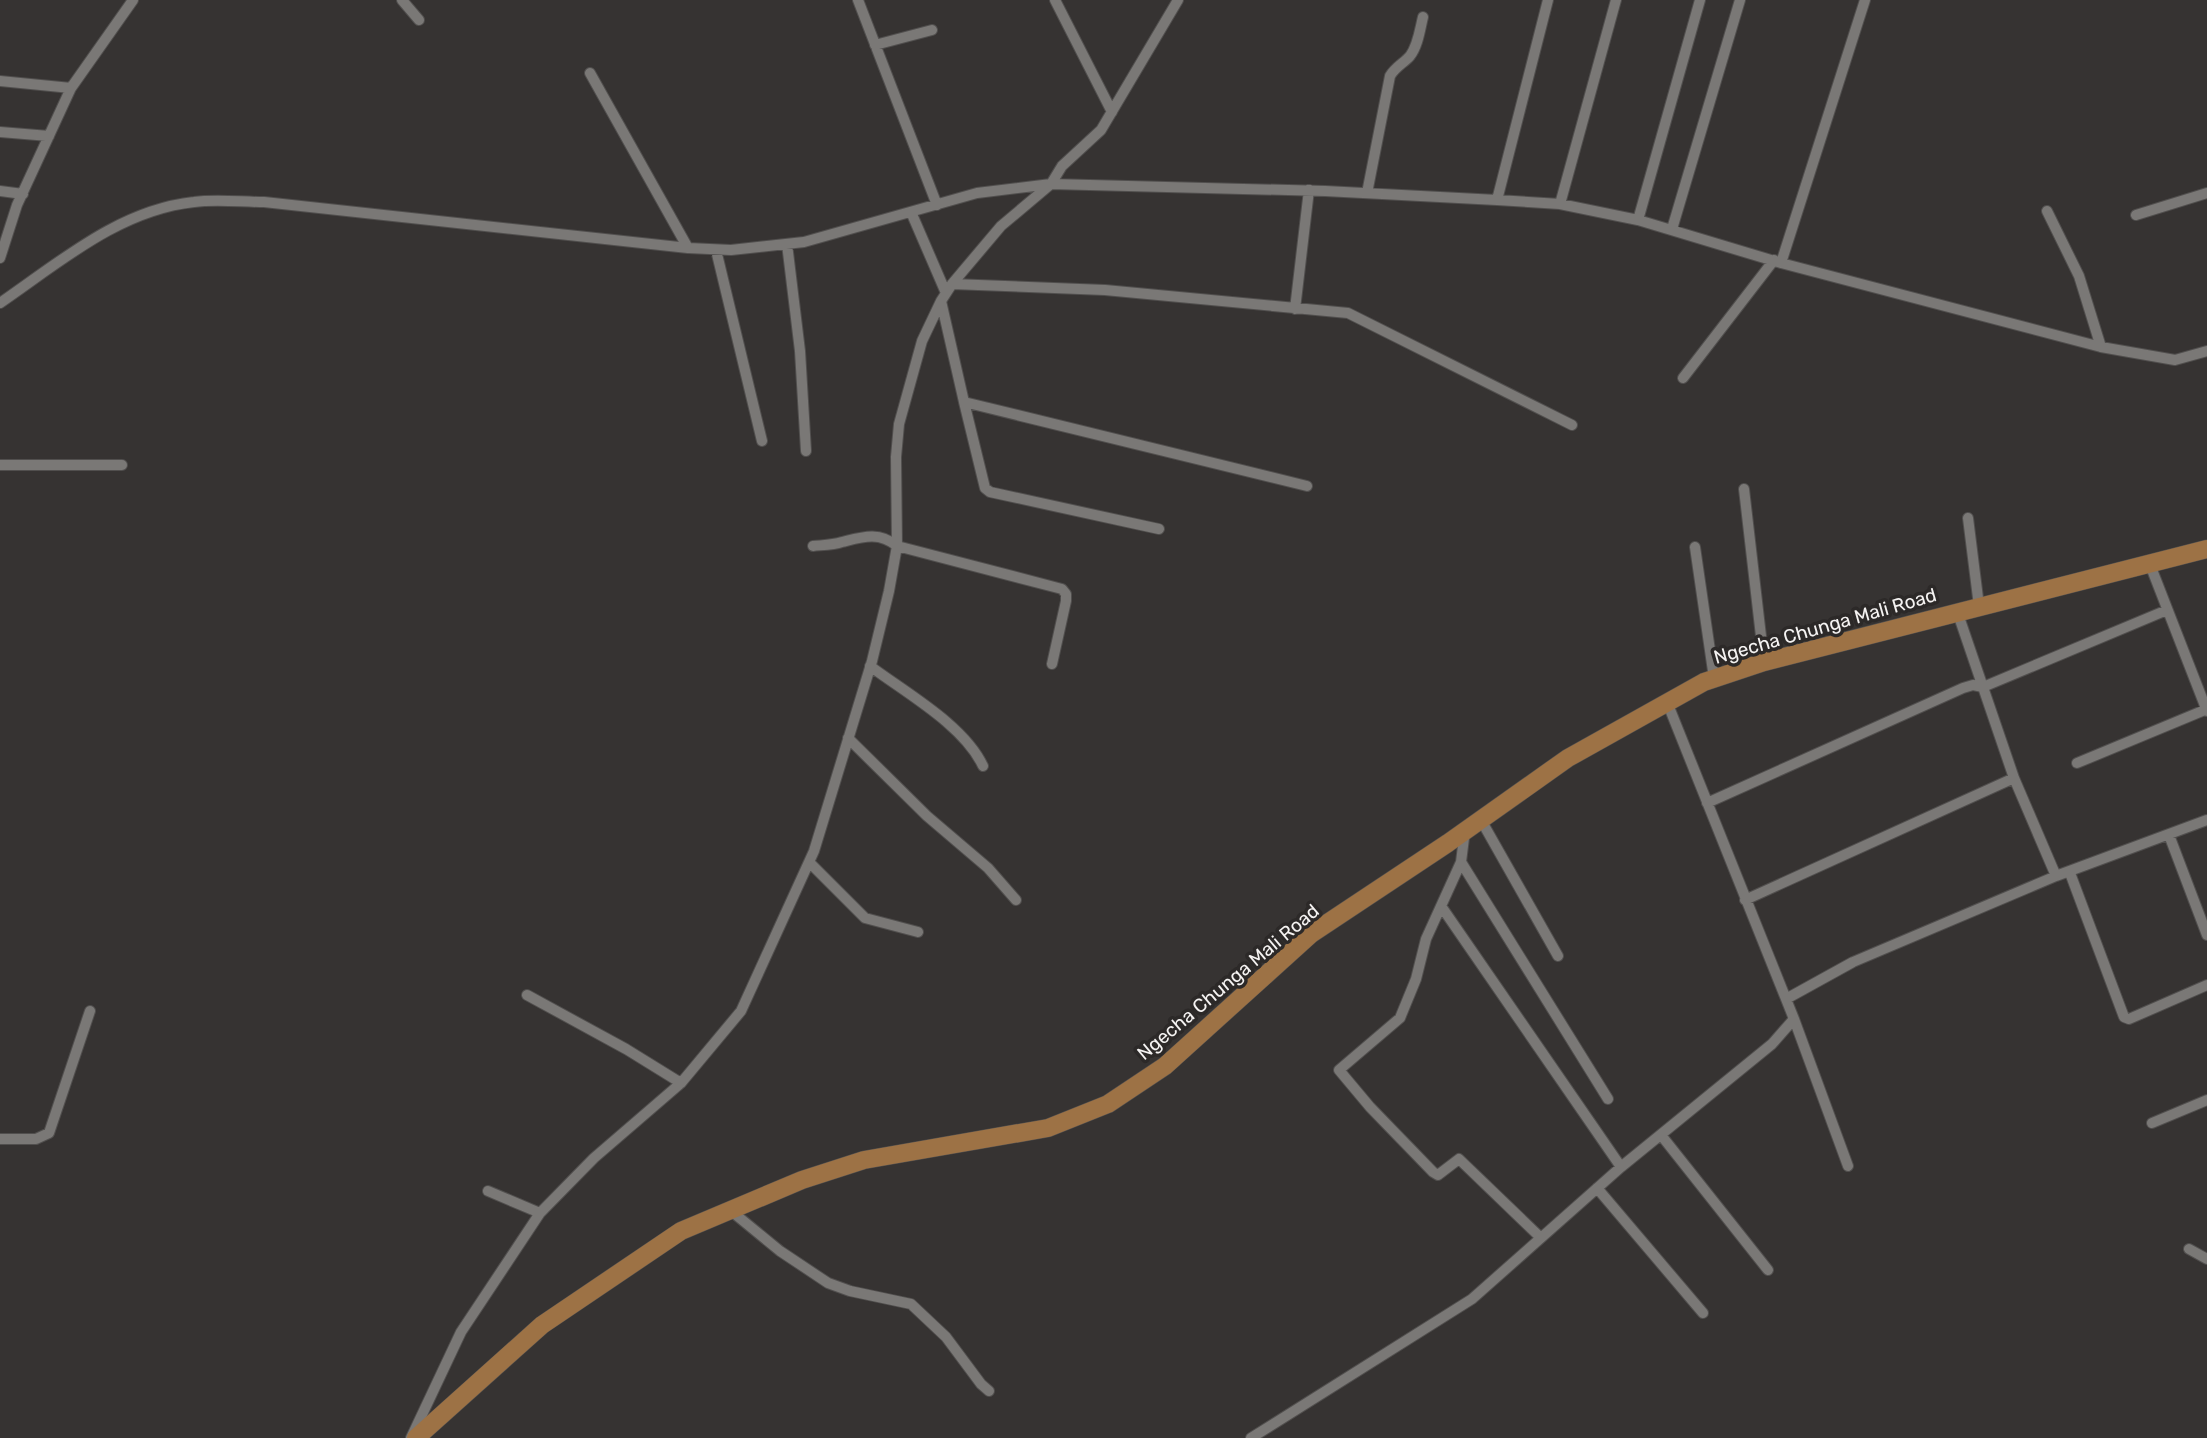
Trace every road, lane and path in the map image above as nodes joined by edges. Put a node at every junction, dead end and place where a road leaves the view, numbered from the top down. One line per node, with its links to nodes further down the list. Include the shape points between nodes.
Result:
1 (133, 0): 17 (street)
2 (402, 0): 12 (street)
3 (858, 0): 14 (street)
4 (1055, 0): 18 (street)
5 (1178, 0): 18 (street)
6 (1548, 0): 27 (street)
7 (1616, 0): 28 (street)
8 (1700, 0): 33 (street)
9 (1740, 0): 34 (street)
10 (1865, 0): 39 (street)
11 (1423, 17): 24 (street, via 1410,57 1390,76)
12 (419, 20)
13 (932, 30): 14 (street)
14 (875, 45): 29 (street)
15 (590, 73): 36 (street)
16 (0, 81): 17 (street)
17 (71, 88): 20 (street)
18 (1112, 112): 21 (street)
19 (0, 132): 20 (street)
20 (49, 136): 26 (street)
21 (1051, 184): 22 (street); 29 (street, via 977,193); 40 (street, via 1001,226)
22 (1309, 190): 24 (street); 42 (street)
23 (0, 191): 26 (street)
24 (1367, 193): 27 (street)
25 (2207, 193): 32 (street)
26 (23, 194): 38 (street)
27 (1497, 200): 28 (street)
28 (1560, 204): 33 (street)
29 (937, 205): 31 (street)
30 (2047, 211): 43 (street, via 2079,276)
31 (911, 212): 35 (street); 40 (street)
32 (2136, 215)
33 (1638, 220): 34 (street)
34 (1672, 229): 39 (street)
35 (787, 244): 37 (street); 49 (street)
36 (688, 248): 37 (street); 41 (street, via 264,202 195,201 153,209 117,224)
37 (716, 250): 48 (street)
38 (0, 258)
39 (1778, 261): 43 (street); 45 (street)
40 (946, 293): 42 (street, via 1105,290); 46 (street); 57 (street, via 922,341 900,424)
41 (0, 303)
42 (1295, 309): 47 (street, via 1348,313)
43 (2101, 347): 44 (street, via 2175,360)
44 (2207, 351)
45 (1683, 377)
46 (964, 402): 52 (street); 55 (street, via 987,490)
47 (1572, 425)
48 (762, 441)
49 (806, 451)
50 (0, 465): 51 (street)
51 (122, 465)
52 (1307, 486)
53 (1744, 489): 64 (street)
54 (1968, 518): 61 (street)
55 (1159, 529)
56 (813, 546): 57 (street, via 865,535)
57 (897, 546): 65 (street, via 1062,589 1066,601); 66 (street)
58 (1695, 547): 67 (street)
59 (2207, 549): 60 (main road, Ngecha Chunga Mali Road)
60 (2149, 562): 61 (main road, Ngecha Chunga Mali Road); 62 (street)
61 (1979, 606): 63 (main road, Ngecha Chunga Mali Road)
62 (2167, 610): 68 (street); 70 (street)
63 (1957, 611): 64 (main road, Ngecha Chunga Mali Road); 68 (street)
64 (1764, 662): 67 (main road, Ngecha Chunga Mali Road)
65 (1052, 664)
66 (870, 666): 71 (street); 73 (street, via 962,735)
67 (1714, 678): 69 (main road, Ngecha Chunga Mali Road)
68 (1983, 687): 74 (street); 75 (street, via 1963,688)
69 (1667, 702): 75 (street); 76 (main road, Ngecha Chunga Mali Road, via 1568,758)
70 (2207, 710): 72 (street)
71 (848, 738): 80 (street); 84 (street, via 988,868)
72 (2077, 763)
73 (983, 766)
74 (2014, 778): 83 (street); 85 (street)
75 (1707, 803): 85 (street)
76 (1481, 820): 78 (main road, Ngecha Chunga Mali Road); 89 (street)
77 (2207, 820): 79 (street)
78 (1465, 830): 81 (street); 105 (main road, Ngecha Chunga Mali Road, via 1311,934 1165,1066 1108,1104 1048,1128 864,1160)
79 (2169, 835): 82 (street); 88 (street)
80 (809, 862): 87 (street, via 865,918); 95 (street, via 741,1011)
81 (1461, 862): 86 (street); 96 (street)
82 (2070, 873): 83 (street); 90 (street, via 2124,1017 2129,1019)
83 (2056, 876): 92 (street, via 1853,962)
84 (1016, 900)
85 (1745, 900): 92 (street)
86 (1441, 906): 102 (street); 107 (street, via 1400,1018 1339,1070 1433,1172 1438,1175 1459,1158)
87 (918, 932)
88 (2207, 935)
89 (1558, 956)
90 (2207, 985)
91 (527, 995): 95 (street)
92 (1786, 999): 94 (street)
93 (90, 1011): 100 (street, via 49,1132 36,1139)
94 (1794, 1019): 99 (street, via 1772,1044); 101 (street)
95 (681, 1083): 106 (street, via 594,1158)
96 (1608, 1099)
97 (2207, 1100): 98 (street)
98 (2152, 1123)
99 (1661, 1135): 102 (street); 110 (street)
100 (0, 1139)
101 (1848, 1166)
102 (1621, 1167): 103 (street)
103 (1597, 1188): 107 (street); 111 (street)
104 (488, 1191): 106 (street)
105 (730, 1210): 112 (street, via 828,1283 911,1304 946,1337); 114 (main road, Ngecha Chunga Mali Road, via 681,1231 542,1325)
106 (540, 1213): 113 (street, via 461,1332)
107 (1541, 1237): 115 (street, via 1448,1316)
108 (2189, 1248): 109 (street)
109 (2207, 1258)
110 (1768, 1270)
111 (1703, 1313)
112 (989, 1391)
113 (411, 1438)
114 (416, 1438)
115 (1251, 1438)

